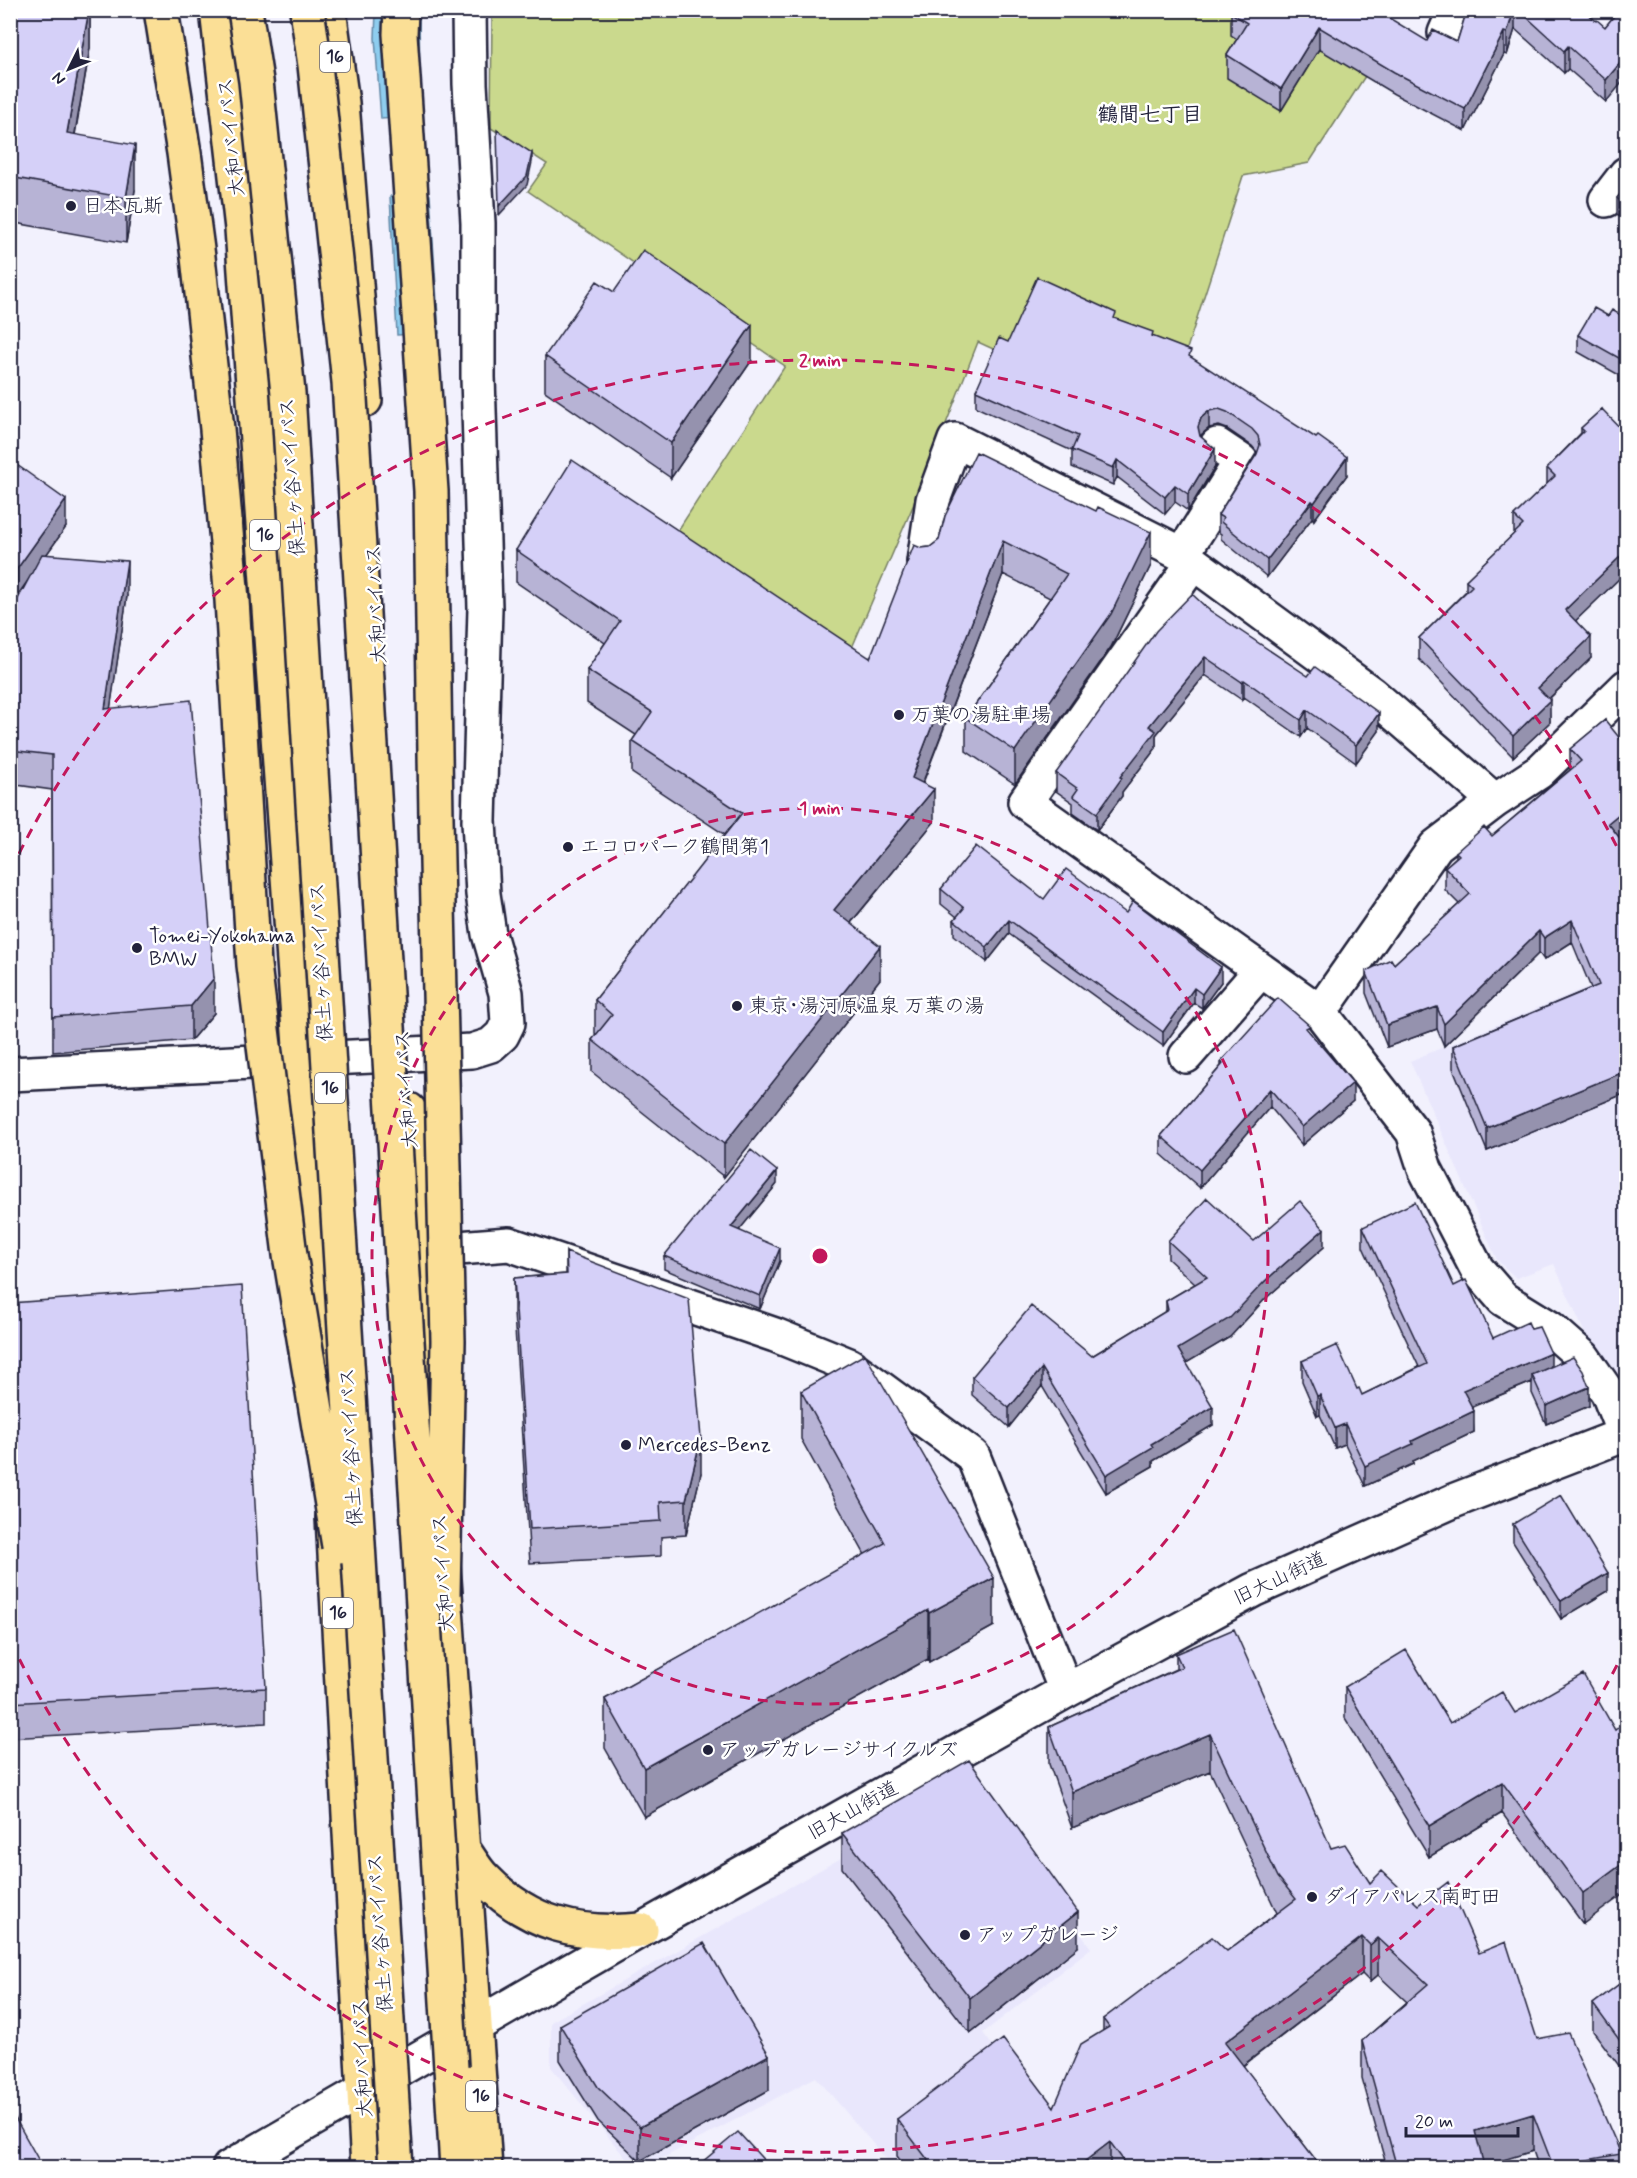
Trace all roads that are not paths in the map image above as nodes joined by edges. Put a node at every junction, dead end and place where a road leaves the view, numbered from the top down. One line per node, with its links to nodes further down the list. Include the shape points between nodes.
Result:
1 (161, 10): 26 (highway, bridge, via 184,153 218,429 254,965 290,1255)
2 (217, 10): 21 (highway, 大和バイパス / 16, via 242,229)
3 (245, 10): 26 (highway, 保土ヶ谷バイパス / 16, bridge, via 256,81 288,393)
4 (307, 10): 27 (highway, 16, bridge, via 349,382)
5 (329, 10): 9 (highway, 大和バイパス / 16)
6 (342, 10): 9 (highway)
7 (401, 10): 27 (highway, bridge, via 431,490 446,1177)
8 (469, 10): 19 (street, via 478,223 485,608 479,821 483,894 489,934 506,993 508,1023 491,1045 472,1051)
9 (342, 102): 19 (highway, 大和バイパス / 16, via 362,350)
10 (1626, 174): 11 (street)
11 (1606, 200)
12 (1217, 445): 13 (street, via 1241,461)
13 (1188, 559): 14 (street, via 955,440 933,500); 16 (street, via 1372,694); 17 (street, via 1025,802)
14 (924, 562)
15 (1626, 687): 16 (street, via 1539,772)
16 (1495, 801): 18 (street, via 1436,846)
17 (1261, 970): 18 (street); 20 (street)
18 (1320, 1012): 24 (street, via 1413,1132 1425,1169 1477,1269 1503,1299 1550,1328 1582,1357 1608,1393)
19 (404, 1055): 21 (street); 23 (highway, 大和バイパス / 16)
20 (1186, 1056)
21 (301, 1059): 22 (street); 30 (highway, 大和バイパス / 16, via 319,1276)
22 (10, 1074)
23 (420, 1251): 25 (street, via 509,1244 765,1331 849,1365 973,1456); 27 (highway, 大和バイパス / 16)
24 (1626, 1436): 25 (street, 旧大山街道, via 1453,1501 1253,1590)
25 (1066, 1691): 28 (street, 旧大山街道)
26 (368, 1717): 33 (highway, 保土ヶ谷バイパス / 16, bridge)
27 (452, 1843): 28 (highway, via 483,1878 529,1912 588,1932); 29 (highway, 大和バイパス / 16); 34 (highway, 16, bridge, via 451,2068)
28 (641, 1930): 29 (street, 旧大山街道)
29 (476, 2025): 30 (street, 旧大山街道); 35 (highway, 大和バイパス / 16)
30 (364, 2090): 31 (street, 旧大山街道); 32 (highway, 大和バイパス / 16)
31 (229, 2168)
32 (368, 2168)
33 (396, 2168)
34 (457, 2168)
35 (486, 2168)

